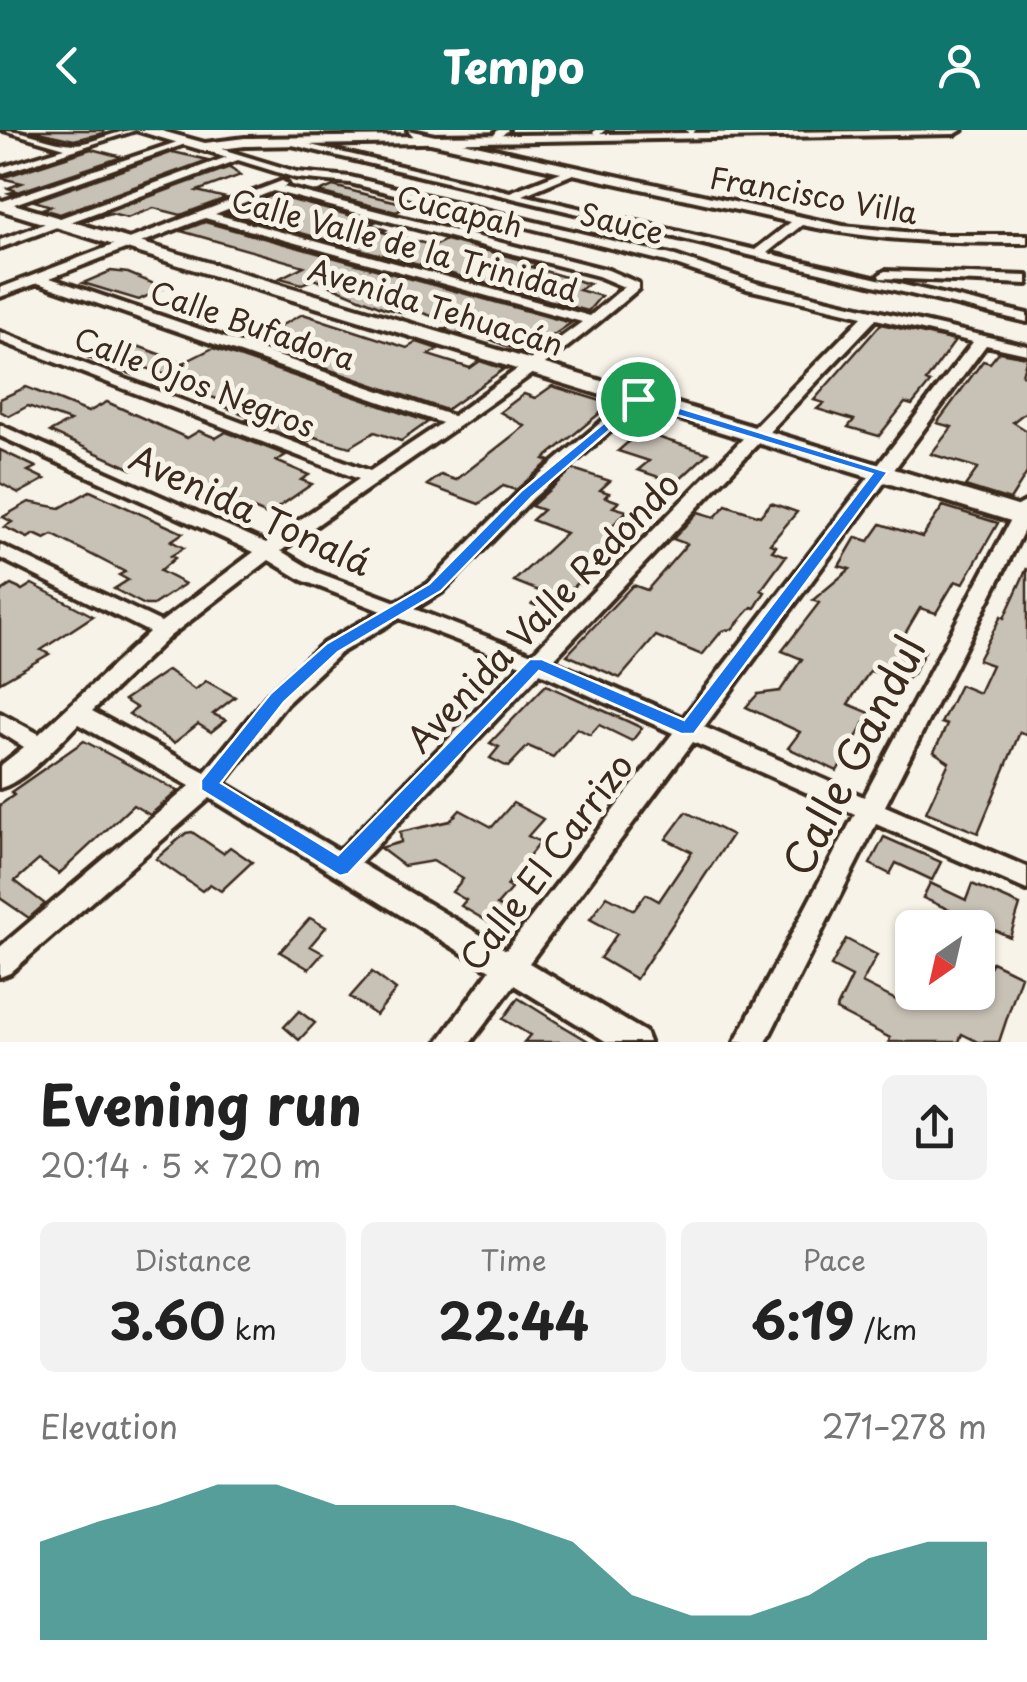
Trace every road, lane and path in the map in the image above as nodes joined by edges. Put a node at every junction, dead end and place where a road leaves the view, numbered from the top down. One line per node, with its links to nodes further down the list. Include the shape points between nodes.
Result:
1 (8, 130): 14 (street)
2 (132, 130): 14 (street)
3 (142, 130): 13 (street)
4 (873, 130): 5 (street); 7 (street)
5 (955, 130)
6 (691, 131): 7 (street); 9 (street)
7 (781, 131)
8 (501, 132): 9 (street); 11 (street)
9 (599, 132)
10 (228, 134): 15 (street); 16 (street)
11 (417, 134): 12 (street); 20 (street, Francisco Villa)
12 (282, 141): 16 (street); 23 (street)
13 (186, 142): 15 (street); 24 (street)
14 (74, 146): 18 (street)
15 (205, 147): 16 (street)
16 (241, 149): 21 (street, Sauce); 26 (street)
17 (16, 156): 18 (street)
18 (32, 160): 19 (street)
19 (0, 170)
20 (570, 172): 23 (street); 27 (street, Francisco Villa)
21 (296, 175): 22 (street); 38 (street, Sauce, via 350,180)
22 (272, 188): 25 (street); 40 (street, Cucapah, via 633,286)
23 (513, 194): 31 (street)
24 (0, 205): 26 (street, Avenida Tehuacán)
25 (204, 214): 29 (street); 40 (street, Calle Valle de la Trinidad)
26 (58, 222): 29 (street, Avenida Tehuacán); 30 (street)
27 (798, 222): 28 (street, Francisco Villa, via 887,236); 31 (street)
28 (1027, 239)
29 (125, 243): 33 (street); 44 (street, Avenida Tehuacán)
30 (0, 244)
31 (756, 254): 32 (street)
32 (833, 272): 34 (street); 37 (street)
33 (36, 278): 35 (street); 46 (street, Calle Bufadora)
34 (1027, 280)
35 (0, 293)
36 (1027, 302): 37 (street)
37 (1000, 311): 39 (street)
38 (874, 313): 42 (street, Sauce); 48 (street, Avenida Valle Redondo)
39 (1027, 318)
40 (594, 321): 44 (street)
41 (0, 336): 50 (street, Calle Ojos Negros)
42 (982, 340): 43 (street, Sauce); 49 (street, Calle El Carrizo)
43 (1027, 350)
44 (533, 367): 45 (street, Avenida Tehuacán); 46 (street)
45 (638, 399): 48 (street, Avenida Tehuacán); 54 (street, via 526,494 449,576)
46 (452, 422): 50 (street)
47 (0, 430): 53 (street, Avenida Tonalá)
48 (756, 434): 49 (street, Avenida Tehuacán); 56 (street, Avenida Valle Redondo)
49 (881, 472): 51 (street, Avenida Tehuacán); 59 (street, Calle El Carrizo)
50 (370, 477): 53 (street)
51 (1025, 513): 63 (street, Calle Gandul)
52 (0, 551): 55 (street)
53 (268, 551): 54 (street, Avenida Tonalá, via 309,576); 55 (street)
54 (394, 610): 56 (street, Avenida Tonalá); 62 (street, via 332,648 278,698)
55 (163, 631): 57 (street)
56 (536, 663): 59 (street, Avenida Tonalá); 64 (street, Avenida Valle Redondo)
57 (78, 712): 60 (street); 62 (street)
58 (0, 721): 60 (street)
59 (688, 729): 63 (street, Avenida Tonalá); 67 (street, Calle El Carrizo)
60 (43, 747): 61 (street)
61 (0, 779)
62 (208, 785): 64 (street); 66 (street)
63 (869, 809): 65 (street, Avenida Tonalá); 70 (street, Calle Gandul)
64 (340, 868): 67 (street)
65 (1027, 880)
66 (0, 964)
67 (510, 965): 68 (street, Calle El Carrizo); 69 (street)
68 (453, 1042)
69 (634, 1042)
70 (750, 1042)

